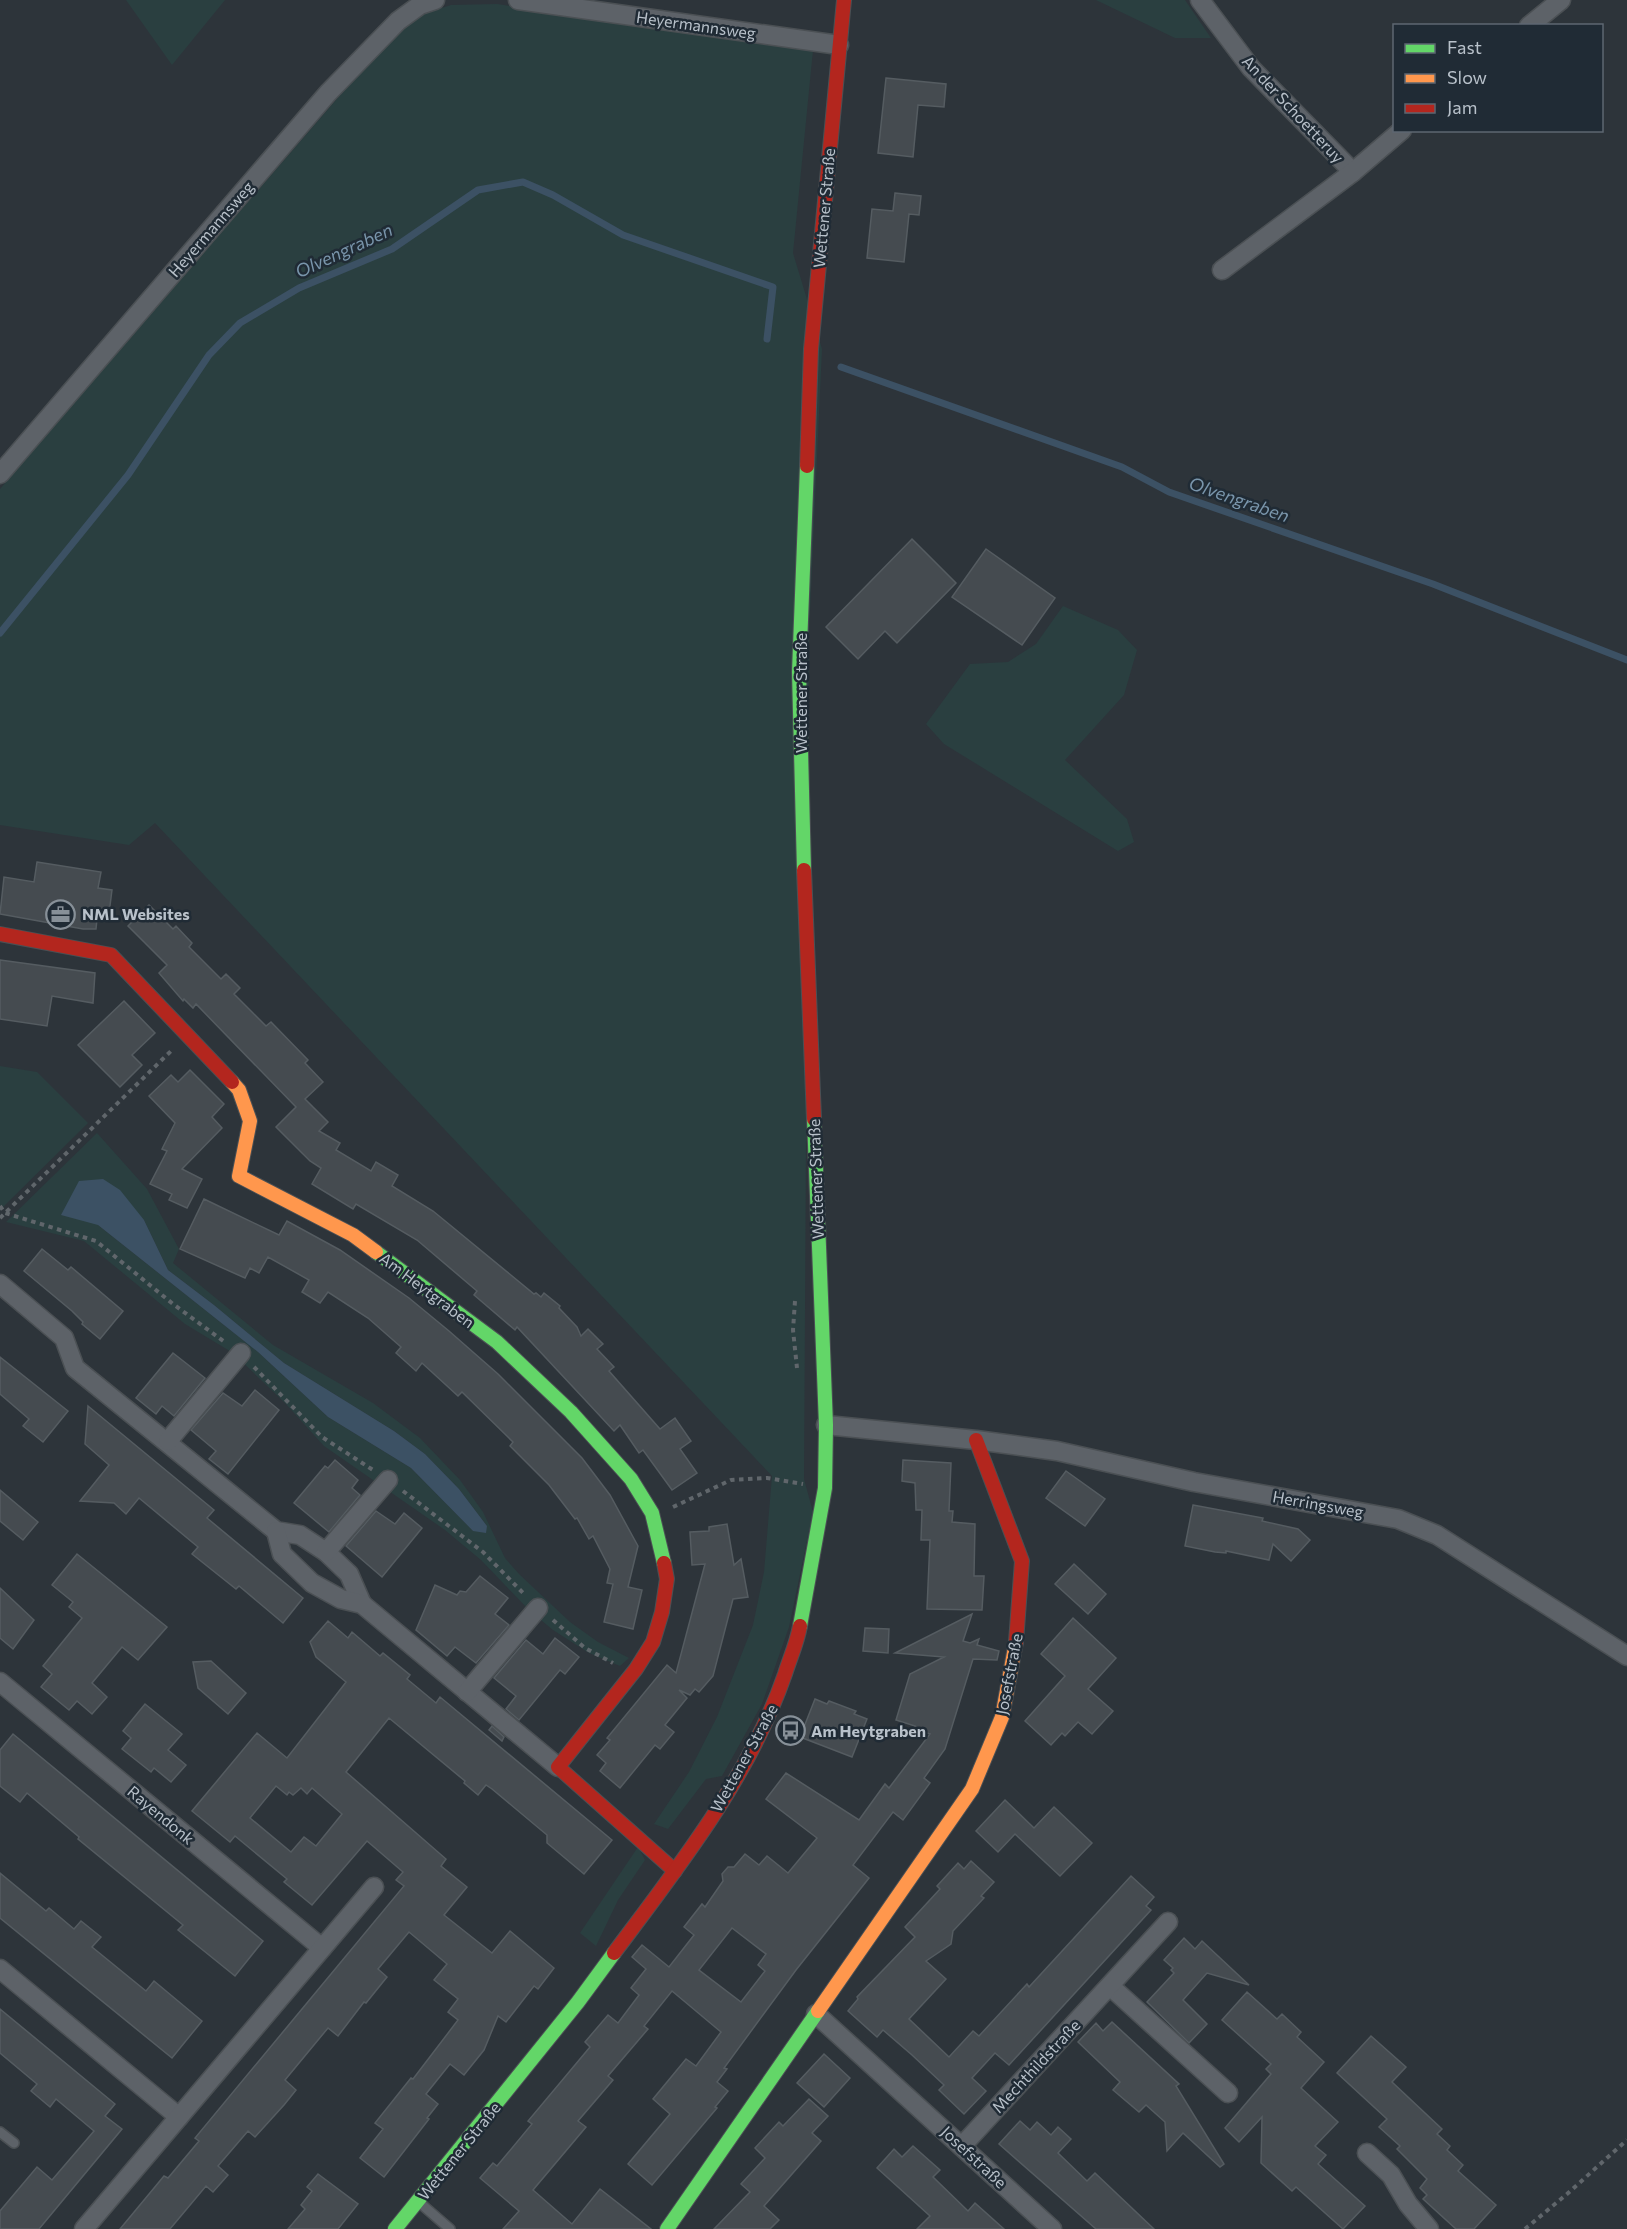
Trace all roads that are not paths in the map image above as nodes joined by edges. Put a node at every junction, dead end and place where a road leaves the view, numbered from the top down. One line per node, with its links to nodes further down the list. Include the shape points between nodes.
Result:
1 (435, 0): 11 (street, Heyermannsweg, via 420,5 398,21 328,93)
2 (518, 0): 7 (street, Heyermannsweg)
3 (844, 0): 7 (street, Wettener Straße)
4 (1200, 0): 9 (street, An der Schoetteruy, via 1251,68)
5 (1561, 0): 6 (street)
6 (1531, 24)
7 (839, 45): 15 (street, Wettener Straße, via 811,349 799,672)
8 (1400, 132): 9 (street)
9 (1353, 172): 10 (street, An der Schoetteruy)
10 (1222, 270)
11 (0, 474)
12 (0, 934): 26 (street, Am Heytgraben, via 111,956 239,1090 250,1121 239,1176 353,1235 497,1342 571,1412 631,1479 652,1513 662,1547 667,1579 662,1612 653,1642 636,1669)
13 (0, 1284): 17 (street, via 64,1338 75,1368)
14 (241, 1353): 17 (street)
15 (826, 1425): 16 (street); 27 (street, Wettener Straße, via 825,1488 798,1636 773,1709 730,1791)
16 (976, 1440): 23 (street, Herringsweg, via 1058,1451 1194,1482 1398,1519 1437,1535); 33 (street, Josefstraße, via 1022,1561 1018,1629 1002,1717 972,1789)
17 (168, 1441): 19 (street)
18 (388, 1480): 20 (street)
19 (276, 1531): 20 (street, via 300,1535); 21 (street, via 282,1554 312,1583 341,1599)
20 (326, 1552): 21 (street, via 349,1574)
21 (362, 1604): 25 (street)
22 (538, 1608): 25 (street)
23 (1627, 1656)
24 (0, 1682): 30 (street, Rayendonk)
25 (467, 1692): 26 (street)
26 (558, 1767): 27 (street)
27 (675, 1871): 40 (street, Wettener Straße, via 578,2002)
28 (374, 1887): 30 (street)
29 (1168, 1922): 32 (street, Mechthildstraße)
30 (322, 1948): 35 (street)
31 (0, 1969): 35 (street)
32 (1110, 1986): 34 (street); 38 (street, Mechthildstraße)
33 (816, 2014): 38 (street, Josefstraße); 44 (street, Josefstraße)
34 (1227, 2093)
35 (179, 2117): 41 (street)
36 (0, 2132): 37 (lane)
37 (14, 2143)
38 (962, 2146): 45 (street, Josefstraße)
39 (1367, 2154): 46 (street, via 1391,2175)
40 (418, 2202): 42 (street, Wettener Straße); 43 (lane)
41 (84, 2229)
42 (395, 2229)
43 (450, 2229)
44 (667, 2229)
45 (1052, 2229)
46 (1429, 2229)

